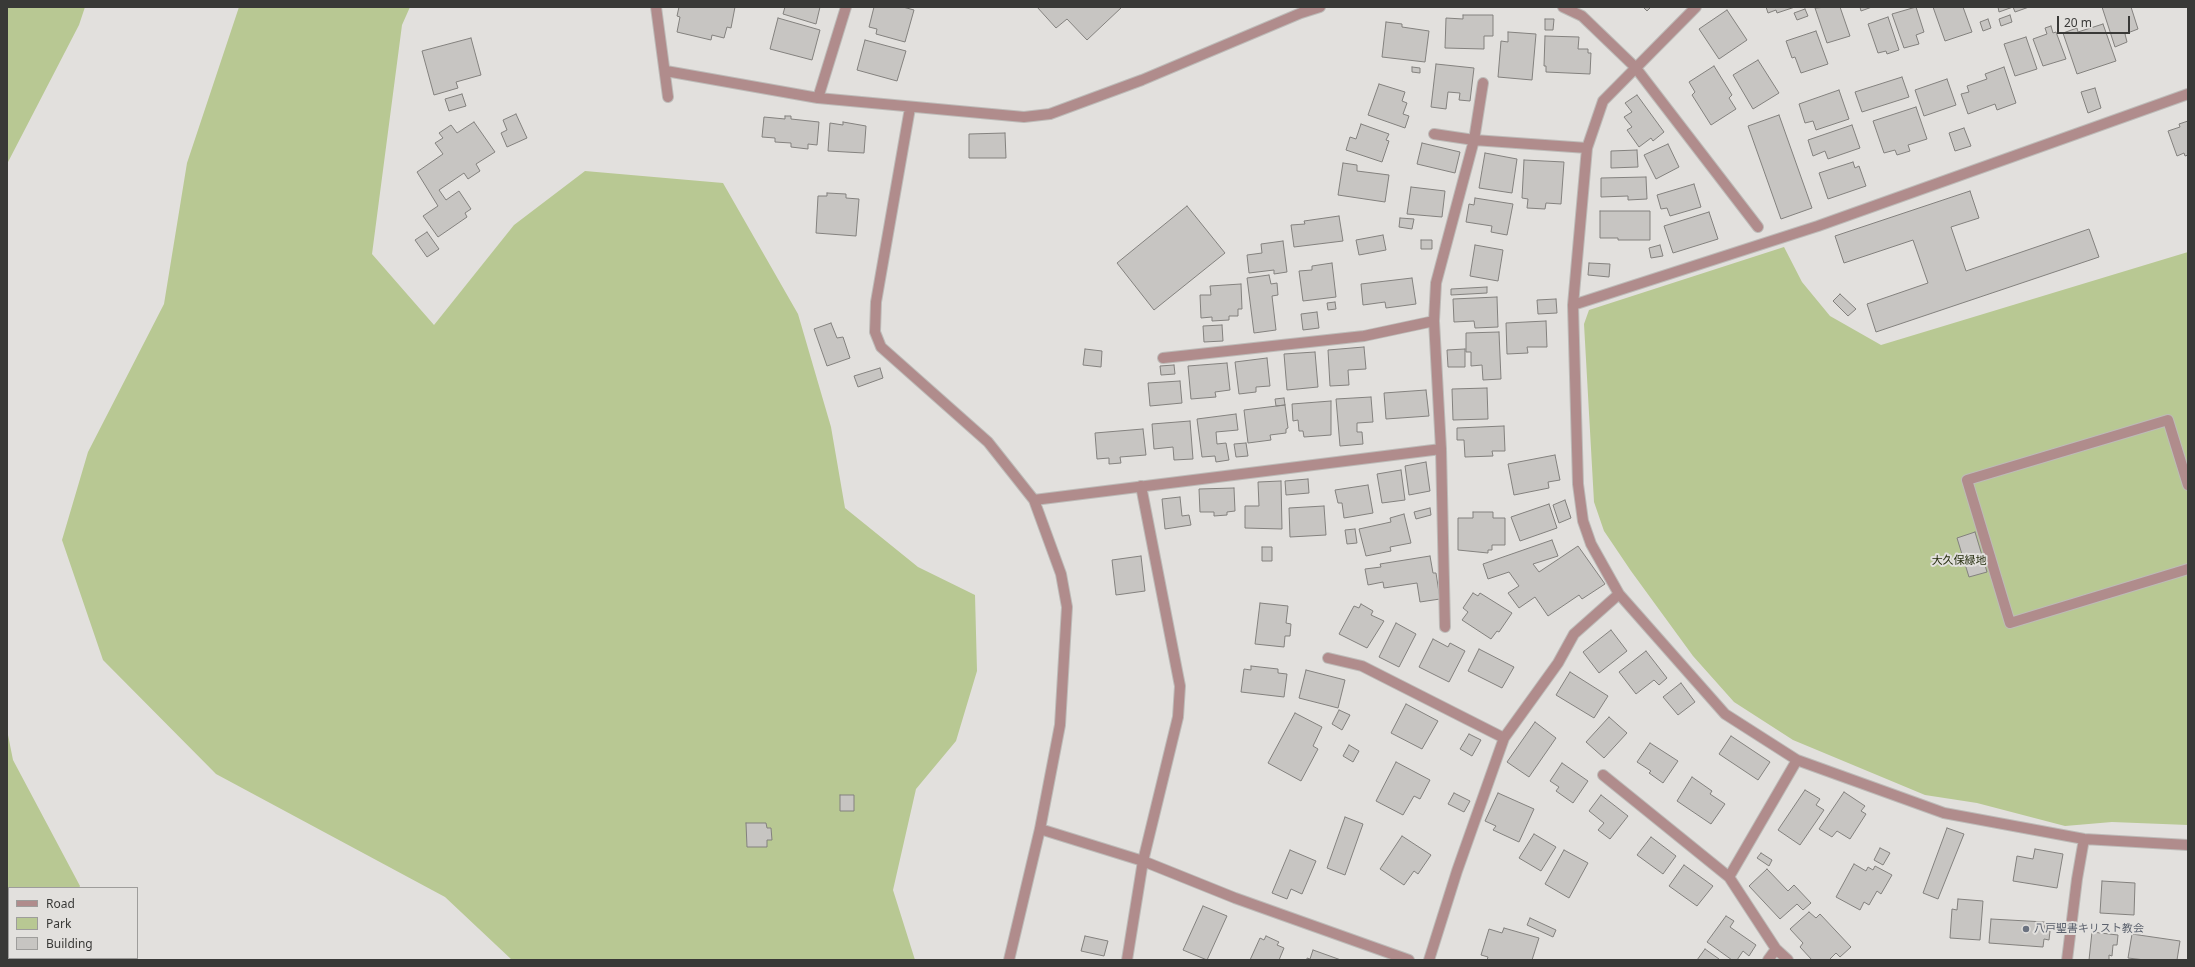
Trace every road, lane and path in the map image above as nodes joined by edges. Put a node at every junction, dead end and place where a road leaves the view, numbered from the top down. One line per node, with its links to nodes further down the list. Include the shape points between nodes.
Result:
1 (656, 7): 8 (street)
2 (846, 7): 12 (street)
3 (1320, 7): 6 (street)
4 (1563, 7): 7 (street, via 1582,16)
5 (1696, 7): 7 (street)
6 (1300, 10): 13 (street, via 1142,80 1050,114 1024,117)
7 (1635, 67): 16 (street, via 1603,101); 17 (street)
8 (666, 71): 11 (street); 12 (street)
9 (1484, 83): 15 (street)
10 (2188, 94): 18 (street, via 1818,226)
11 (668, 97)
12 (818, 98): 13 (street)
13 (910, 108): 24 (street, via 876,302 875,332 881,347 988,442)
14 (1434, 134): 15 (street)
15 (1474, 140): 16 (street); 19 (street, via 1436,283)
16 (1587, 148): 18 (street)
17 (1758, 227)
18 (1573, 305): 26 (street, via 1578,484 1583,521 1590,544)
19 (1434, 321): 20 (street, via 1364,336); 21 (street)
20 (1163, 358)
21 (1441, 449): 22 (street); 27 (street)
22 (1141, 486): 24 (street); 35 (street, via 1180,686 1178,717)
23 (2188, 486): 25 (street, via 2168,420 1967,480 2010,623)
24 (1034, 500): 32 (street, via 1061,574 1067,607 1060,725)
25 (2188, 569)
26 (1619, 594): 29 (street, via 1574,634 1558,663); 30 (street, via 1725,714)
27 (1445, 628)
28 (1328, 658): 29 (street, via 1362,666)
29 (1504, 738): 41 (street)
30 (1797, 760): 33 (street, via 1944,813); 36 (street)
31 (1603, 775): 36 (street)
32 (1040, 829): 35 (street); 38 (street)
33 (2084, 839): 34 (street); 44 (street, via 2076,879)
34 (2188, 845)
35 (1143, 861): 39 (street); 40 (street, via 1235,898)
36 (1729, 877): 37 (street)
37 (1776, 949): 42 (street); 43 (street)
38 (1009, 960)
39 (1126, 960)
40 (1410, 960)
41 (1429, 960)
42 (1768, 960)
43 (1788, 960)
44 (2068, 960)

